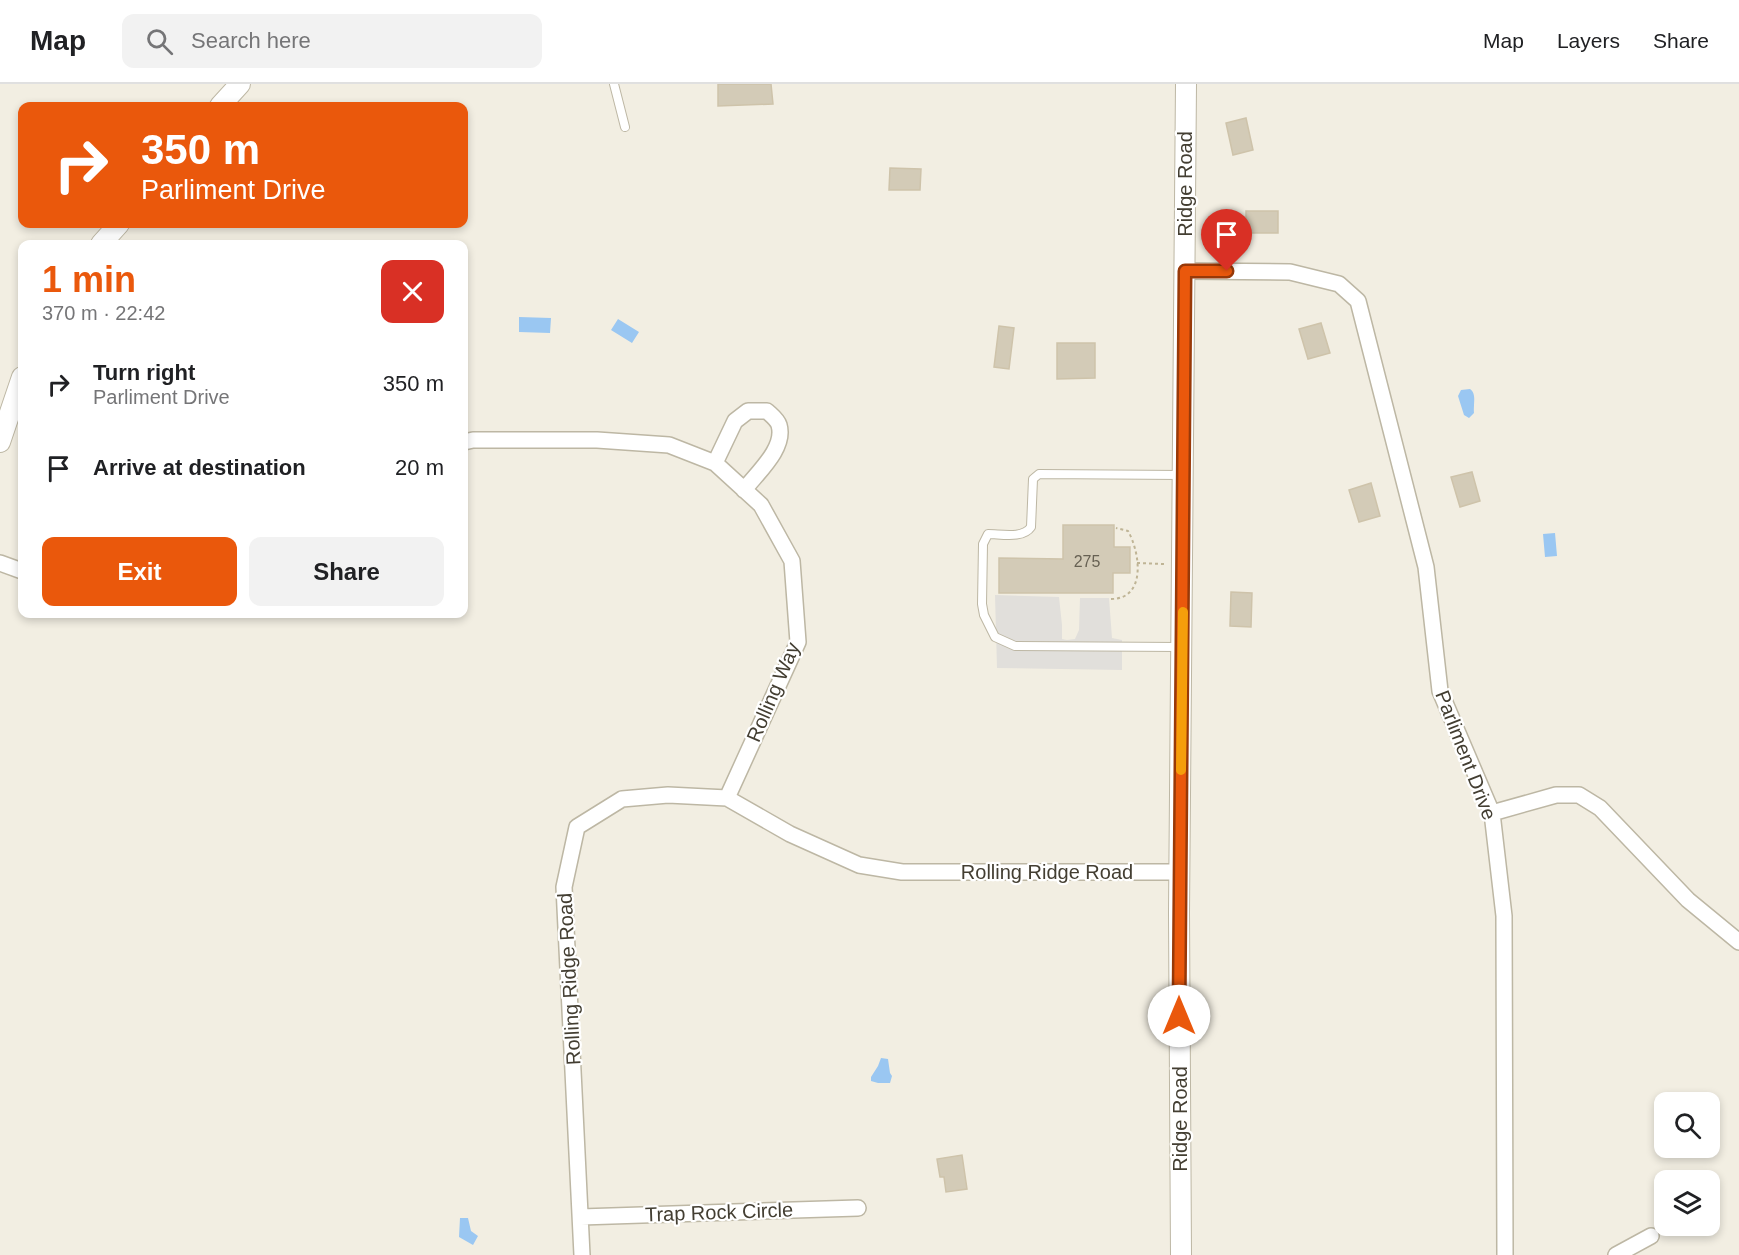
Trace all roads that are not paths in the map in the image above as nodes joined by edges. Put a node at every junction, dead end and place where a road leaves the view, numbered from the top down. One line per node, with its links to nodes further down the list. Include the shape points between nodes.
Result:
1 (240, 84): 4 (street)
2 (614, 84): 5 (lane)
3 (1186, 84): 8 (street, Ridge Road)
4 (224, 102)
5 (625, 127)
6 (115, 228): 7 (street)
7 (105, 240)
8 (1185, 271): 13 (street, Ridge Road); 19 (street, Parliment Drive, via 1290,272 1339,284 1358,301 1426,567 1440,691)
9 (18, 389): 11 (street)
10 (468, 441): 12 (street, Rolling Way, via 597,440 669,445)
11 (0, 442)
12 (716, 463): 14 (street, Rolling Way); 14 (street, via 735,421 748,411 767,411 778,422 781,438)
13 (1184, 475): 17 (street, Ridge Road); 17 (lane, via 1039,474 1033,479 1029,531 988,534 983,544 982,580 987,624 995,637 1006,644)
14 (744, 490): 18 (street, Rolling Way, via 761,505 792,561 798,642)
15 (0, 563): 16 (street)
16 (18, 570)
17 (1182, 647): 20 (street, Ridge Road)
18 (727, 798): 20 (street, Rolling Ridge Road, via 790,834 859,865 878,869); 23 (street, Rolling Ridge Road, via 668,795 622,799 577,827 564,887)
19 (1492, 813): 21 (street, via 1556,795 1579,795 1600,808 1688,900); 27 (street, Parliment Drive, via 1504,916)
20 (1179, 872): 26 (street, Ridge Road)
21 (1739, 942)
22 (858, 1208): 23 (street, Trap Rock Circle)
23 (581, 1217): 25 (street, Rolling Ridge Road)
24 (1651, 1236): 28 (street)
25 (582, 1255)
26 (1181, 1255)
27 (1505, 1255)
28 (1616, 1255)

